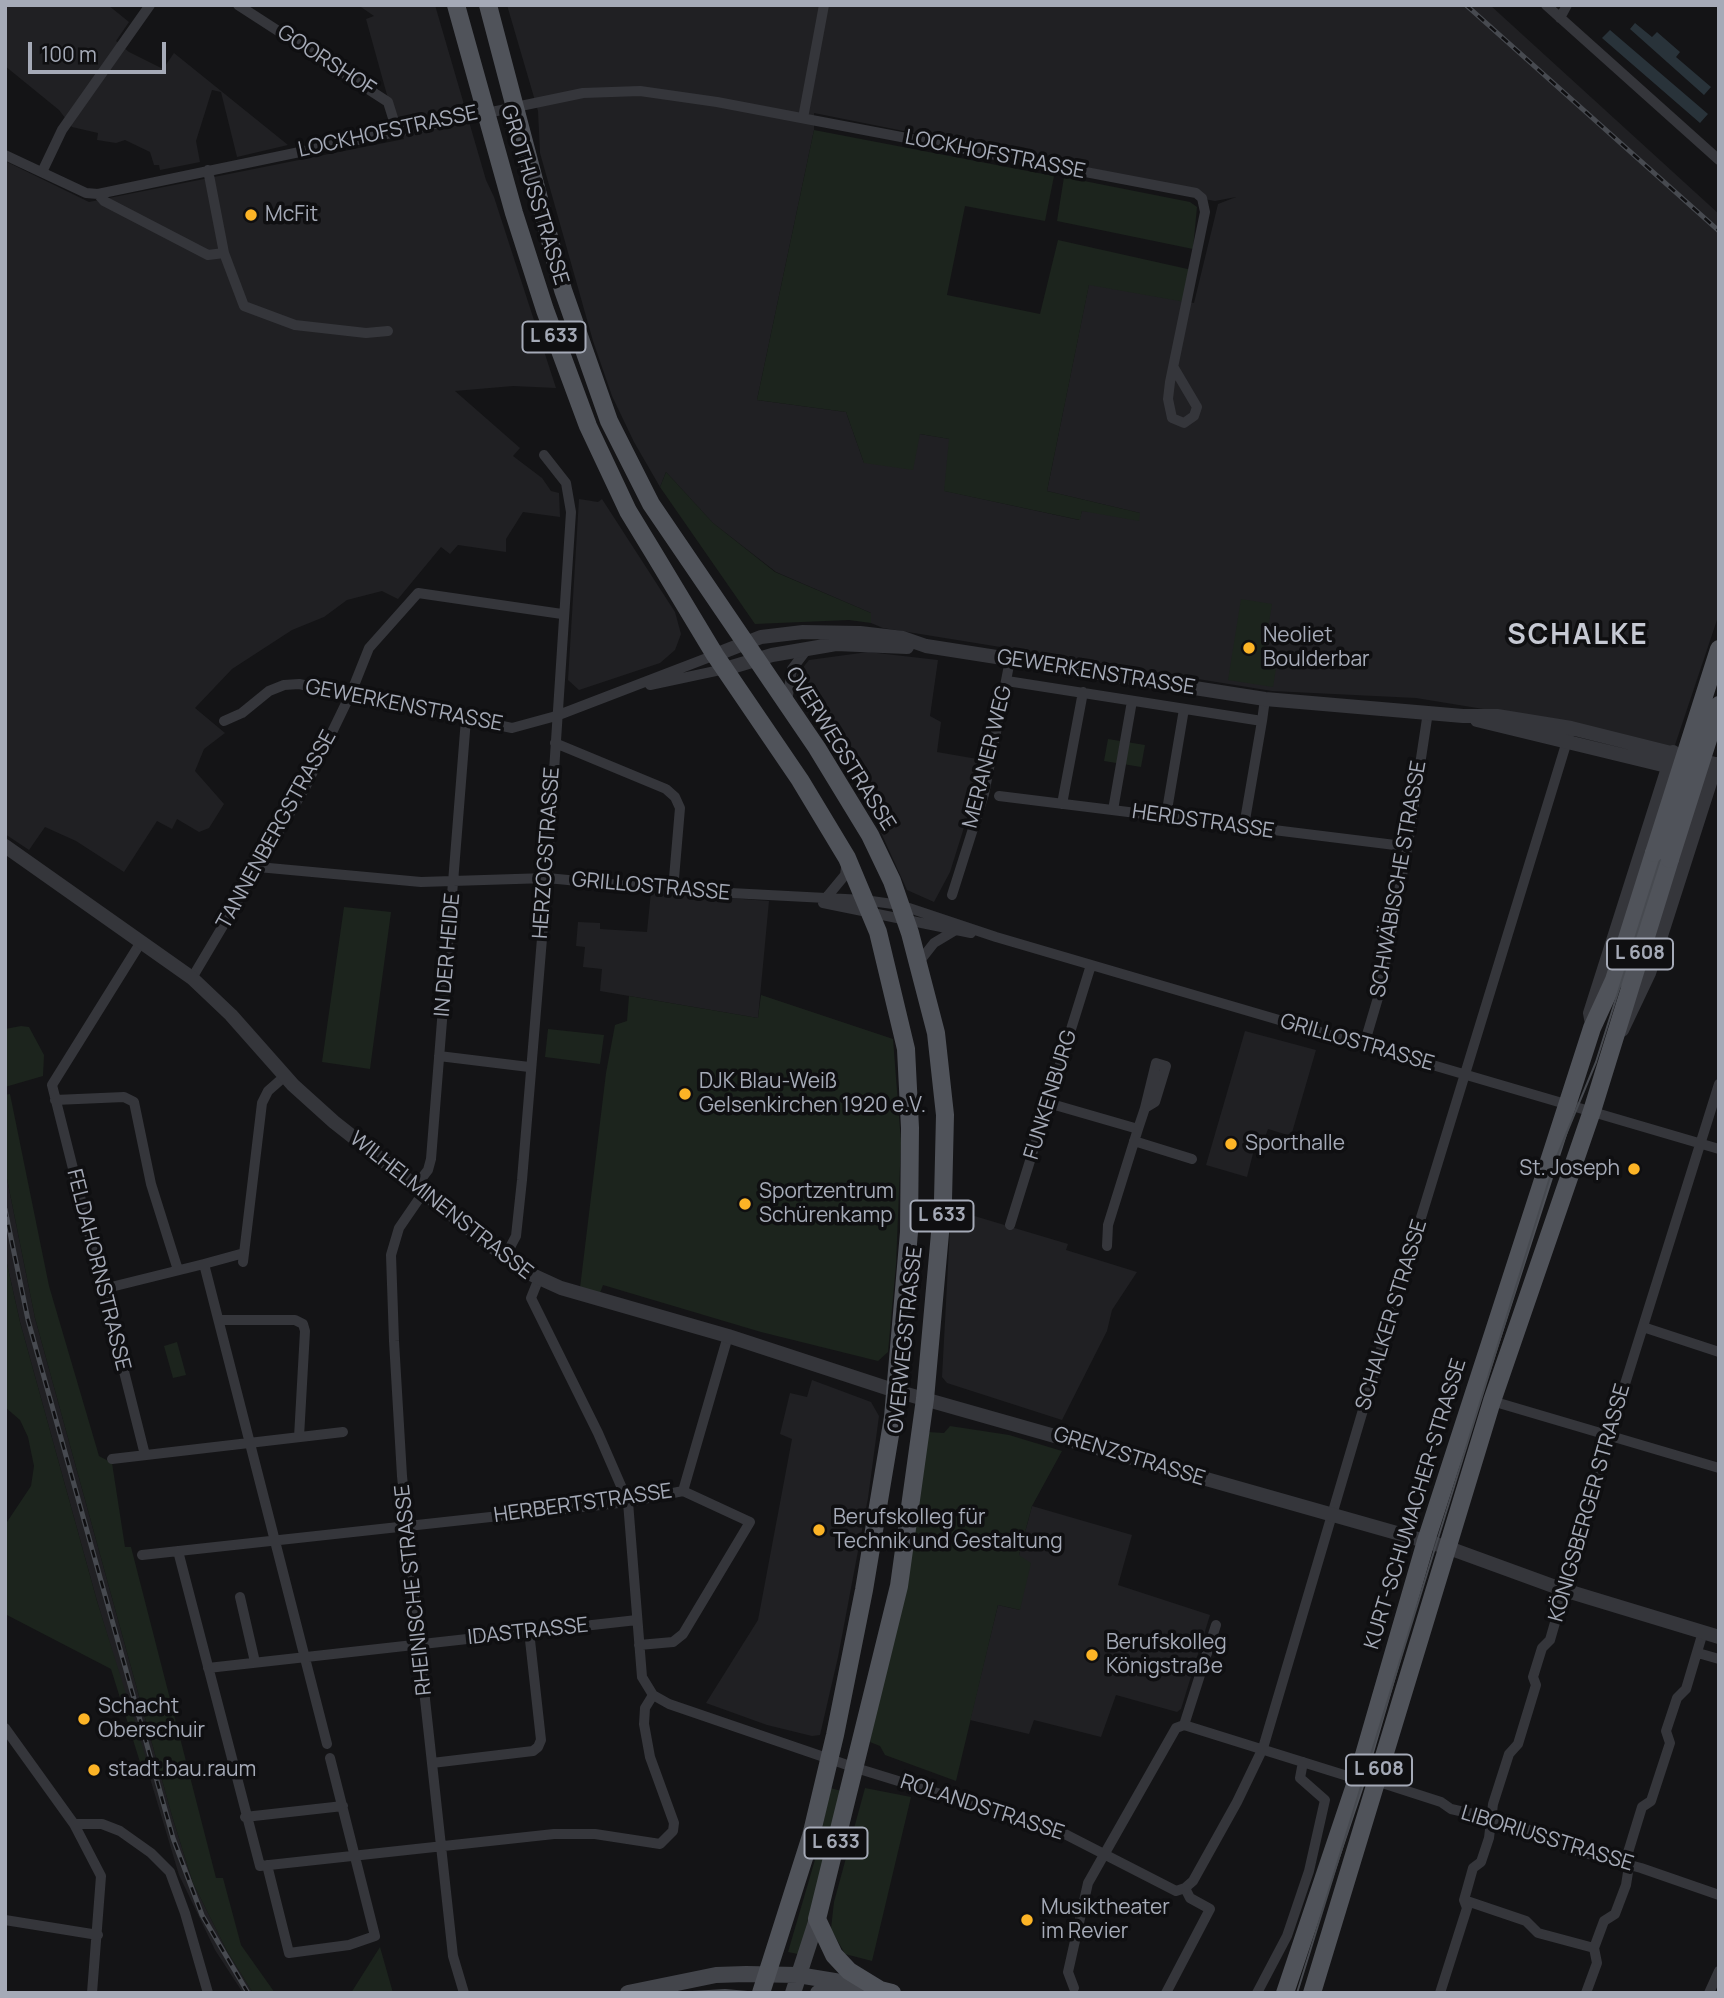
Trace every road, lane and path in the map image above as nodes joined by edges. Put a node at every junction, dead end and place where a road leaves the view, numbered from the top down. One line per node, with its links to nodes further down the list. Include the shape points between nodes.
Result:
1 (150, 5): 16 (street, via 76,109)
2 (238, 5): 12 (street, GOORSHOF, via 388,102)
3 (456, 5): 10 (main road, GROTHUSSTRASSE / L 633)
4 (488, 5): 9 (main road, GROTHUSSTRASSE / L 633)
5 (824, 5): 11 (street)
6 (1546, 5): 8 (street)
7 (1567, 5): 8 (street)
8 (1560, 18): 14 (street)
9 (515, 107): 10 (street, LOCKHOFSTRASSE); 11 (street, LOCKHOFSTRASSE, via 583,93 640,91); 23 (main road, GROTHUSSTRASSE / L 633, via 563,290 609,421 651,504)
10 (485, 111): 12 (street, LOCKHOFSTRASSE); 29 (main road, GROTHUSSTRASSE / L 633, via 545,310 588,426 628,511)
11 (803, 118): 20 (street, LOCKHOFSTRASSE, via 1188,190 1202,198 1205,212)
12 (397, 131): 15 (street, LOCKHOFSTRASSE)
13 (5, 155): 16 (street)
14 (1719, 160)
15 (208, 170): 17 (street, LOCKHOFSTRASSE); 18 (street)
16 (42, 172): 17 (street, via 86,194)
17 (98, 194): 18 (street, via 208,255)
18 (224, 253): 19 (street, via 244,306 295,325)
19 (388, 331)
20 (1174, 368)
21 (544, 456): 22 (street, HERZOGSTRASSE, via 561,475 571,512)
22 (562, 614): 33 (street, TANNENBERGSTRASSE, via 418,593 369,648); 40 (street, HERZOGSTRASSE)
23 (745, 642): 24 (street, GEWERKENSTRASSE, via 803,632 860,633); 27 (main road, OVERWEGSTRASSE / L 633); 29 (street, GEWERKENSTRASSE)
24 (926, 646): 25 (street, GEWERKENSTRASSE, via 835,644); 28 (street, GEWERKENSTRASSE)
25 (808, 648): 27 (street, GEWERKENSTRASSE); 36 (street, via 792,669)
26 (1719, 649): 55 (main road, KURT-SCHUMACHER-STRASSE / L 608, bridge)
27 (756, 659): 29 (street, GEWERKENSTRASSE); 36 (main road, OVERWEGSTRASSE / L 633)
28 (1010, 660): 30 (street, MERANER WEG); 34 (street, GEWERKENSTRASSE)
29 (720, 662): 31 (street, GEWERKENSTRASSE); 31 (street, GEWERKENSTRASSE); 56 (main road, OVERWEGSTRASSE / L 633)
30 (1007, 681): 32 (street, GEWERKENSTRASSE); 61 (street, MERANER WEG, via 984,794)
31 (630, 689): 40 (street, GEWERKENSTRASSE)
32 (1083, 692): 35 (street, GEWERKENSTRASSE); 49 (street)
33 (351, 693): 41 (street, GEWERKENSTRASSE); 42 (street, GEWERKENSTRASSE, via 284,685); 57 (street, TANNENBERGSTRASSE, via 306,786)
34 (1265, 699): 39 (street, GEWERKENSTRASSE); 43 (street)
35 (1132, 701): 38 (street, GEWERKENSTRASSE); 50 (street)
36 (787, 704): 65 (main road, OVERWEGSTRASSE / L 633, via 849,798 892,881)
37 (1719, 705): 55 (main road, KURT-SCHUMACHER-STRASSE / L 608, bridge)
38 (1184, 709): 43 (street, GEWERKENSTRASSE); 51 (street)
39 (1428, 712): 44 (street, GEWERKENSTRASSE, via 1497,716); 53 (street, SCHWÄBISCHE STRASSE)
40 (556, 716): 41 (street, GEWERKENSTRASSE, via 512,728); 45 (street, HERZOGSTRASSE)
41 (466, 719): 59 (street, IN DER HEIDE)
42 (224, 721)
43 (1262, 721): 52 (street)
44 (1569, 734): 46 (street, GEWERKENSTRASSE); 77 (street, SCHALKER STRASSE)
45 (555, 743): 58 (street, HERZOGSTRASSE); 60 (street, via 666,789 675,797 680,808)
46 (1671, 759): 47 (street, GEWERKENSTRASSE); 72 (street, KURT-SCHUMACHER-STRASSE, via 1590,1013)
47 (1716, 772): 74 (street, KURT-SCHUMACHER-STRASSE, via 1649,973)
48 (999, 796): 49 (street, HERDSTRASSE)
49 (1062, 804): 50 (street, HERDSTRASSE)
50 (1113, 810): 51 (street, HERDSTRASSE)
51 (1166, 817): 52 (street, HERDSTRASSE)
52 (1244, 826): 53 (street, HERDSTRASSE)
53 (1408, 844): 73 (street, SCHWÄBISCHE STRASSE, via 1380,991)
54 (5, 846): 68 (street, WILHELMINENSTRASSE)
55 (1662, 856): 72 (main road, KURT-SCHUMACHER-STRASSE / L 608); 74 (main road, KURT-SCHUMACHER-STRASSE / L 608)
56 (847, 858): 63 (street, via 845,875); 64 (main road, OVERWEGSTRASSE / L 633)
57 (258, 867): 59 (street, GRILLOSTRASSE); 71 (street, TANNENBERGSTRASSE)
58 (547, 878): 59 (street, GRILLOSTRASSE); 60 (street, GRILLOSTRASSE); 76 (street, HERZOGSTRASSE)
59 (455, 883): 75 (street, IN DER HEIDE)
60 (673, 890): 62 (street, GRILLOSTRASSE)
61 (952, 895)
62 (793, 896): 63 (street, GRILLOSTRASSE); 64 (street, GRILLOSTRASSE)
63 (826, 898): 64 (street, GRILLOSTRASSE)
64 (867, 906): 65 (street, GRILLOSTRASSE); 102 (main road, OVERWEGSTRASSE / L 633, via 887,961 906,1049 909,1232)
65 (902, 912): 66 (street, GRILLOSTRASSE); 67 (street, GRILLOSTRASSE); 69 (main road, OVERWEGSTRASSE / L 633)
66 (954, 931): 67 (street, GRILLOSTRASSE); 69 (street, via 934,943)
67 (996, 937): 70 (street, GRILLOSTRASSE)
68 (141, 942): 71 (street, WILHELMINENSTRASSE); 80 (street, FELDAHORNSTRASSE, via 51,1085)
69 (919, 962): 103 (main road, OVERWEGSTRASSE / L 633, via 936,1033 945,1115 943,1199)
70 (1091, 965): 73 (street, GRILLOSTRASSE); 81 (street, FUNKENBURG)
71 (192, 978): 78 (street, WILHELMINENSTRASSE)
72 (1592, 1028): 82 (main road, KURT-SCHUMACHER-STRASSE / L 608)
73 (1364, 1045): 77 (street, GRILLOSTRASSE)
74 (1610, 1050): 84 (main road, KURT-SCHUMACHER-STRASSE / L 608)
75 (439, 1056): 76 (street); 90 (street, IN DER HEIDE, via 430,1166)
76 (529, 1067): 93 (street, HERZOGSTRASSE, via 516,1237)
77 (1465, 1075): 82 (street, GRILLOSTRASSE); 114 (street, SCHALKER STRASSE)
78 (285, 1076): 90 (street, WILHELMINENSTRASSE, via 334,1122); 94 (street, via 262,1103 243,1257)
79 (1719, 1084): 87 (street, KÖNIGSBERGER STRASSE)
80 (55, 1100): 95 (street, via 124,1097 134,1102 151,1184); 97 (street, FELDAHORNSTRASSE)
81 (1048, 1103): 85 (street); 91 (street, FUNKENBURG)
82 (1567, 1105): 84 (street, GRILLOSTRASSE); 117 (main road, KURT-SCHUMACHER-STRASSE / L 608)
83 (1145, 1108): 85 (street)
84 (1592, 1111): 87 (street, GRILLOSTRASSE); 104 (main road, KURT-SCHUMACHER-STRASSE / L 608)
85 (1138, 1129): 86 (street)
86 (1134, 1141): 89 (street); 92 (street, via 1108,1225)
87 (1701, 1143): 88 (street, GRILLOSTRASSE); 99 (street, KÖNIGSBERGER STRASSE)
88 (1719, 1149)
89 (1192, 1159)
90 (419, 1189): 93 (street, WILHELMINENSTRASSE); 115 (street, RHEINISCHE STRASSE, via 391,1255)
91 (1010, 1225)
92 (1107, 1246)
93 (505, 1257): 96 (street, WILHELMINENSTRASSE)
94 (204, 1264): 95 (street); 98 (street)
95 (178, 1270): 97 (street)
96 (539, 1278): 100 (street, GRENZSTRASSE); 113 (street, WILHELMINENSTRASSE, via 531,1298)
97 (103, 1289): 109 (street, FELDAHORNSTRASSE)
98 (219, 1320): 107 (street, via 295,1320 303,1324); 108 (street)
99 (1643, 1327): 101 (street); 106 (street, KÖNIGSBERGER STRASSE)
100 (728, 1336): 102 (street, GRENZSTRASSE); 112 (street, HERBERTSTRASSE)
101 (1719, 1352)
102 (896, 1391): 103 (street, GRENZSTRASSE); 140 (main road, OVERWEGSTRASSE / L 633, via 860,1612)
103 (925, 1399): 114 (street, GRENZSTRASSE); 144 (main road, OVERWEGSTRASSE / L 633, via 899,1586)
104 (1492, 1401): 106 (street); 118 (main road, KURT-SCHUMACHER-STRASSE / L 608)
105 (343, 1433): 107 (street)
106 (1609, 1435): 111 (street); 121 (street, KÖNIGSBERGER STRASSE)
107 (299, 1437): 108 (street)
108 (250, 1443): 109 (street); 116 (street)
109 (145, 1455): 110 (street)
110 (113, 1459)
111 (1719, 1468)
112 (683, 1491): 113 (street, HERBERTSTRASSE); 129 (street, via 750,1522 683,1634 673,1642)
113 (628, 1502): 115 (street, HERBERTSTRASSE); 123 (street, WILHELMINENSTRASSE)
114 (1334, 1515): 117 (street, GRENZSTRASSE); 139 (street, SCHALKER STRASSE)
115 (407, 1525): 116 (street, HERBERTSTRASSE); 128 (street, RHEINISCHE STRASSE)
116 (275, 1540): 119 (street, HERBERTSTRASSE); 131 (street)
117 (1426, 1541): 118 (street, GRENZSTRASSE); 145 (main road, KURT-SCHUMACHER-STRASSE / L 608)
118 (1446, 1547): 121 (street, GRENZSTRASSE); 146 (main road, KURT-SCHUMACHER-STRASSE / L 608)
119 (177, 1551): 120 (street, HERBERTSTRASSE); 134 (street)
120 (142, 1555)
121 (1564, 1590): 126 (street, GRENZSTRASSE); 149 (street, KÖNIGSBERGER STRASSE)
122 (240, 1597): 133 (street)
123 (637, 1620): 125 (street, IDASTRASSE); 129 (street, WILHELMINENSTRASSE)
124 (1216, 1625): 136 (street)
125 (529, 1631): 128 (street, IDASTRASSE); 143 (street, via 541,1740 538,1747)
126 (1703, 1632): 127 (street, GRENZSTRASSE); 130 (street)
127 (1719, 1637)
128 (419, 1644): 131 (street, IDASTRASSE); 143 (street, RHEINISCHE STRASSE)
129 (639, 1645): 135 (street, WILHELMINENSTRASSE, via 642,1677)
130 (1698, 1653): 132 (street); 155 (street, via 1666,1731 1670,1743 1651,1801 1642,1807 1626,1858)
131 (304, 1656): 133 (street, IDASTRASSE); 138 (street)
132 (1719, 1659)
133 (256, 1662): 134 (street, IDASTRASSE)
134 (208, 1668): 148 (street)
135 (653, 1695): 140 (street, ROLANDSTRASSE); 151 (street, via 644,1715 646,1735 674,1823 673,1831 660,1844 582,1833)
136 (1180, 1726): 139 (street); 152 (street)
137 (5, 1728): 150 (street)
138 (327, 1744)
139 (1263, 1748): 142 (street); 156 (street, SCHALKER STRASSE, via 1193,1881)
140 (829, 1757): 144 (street, ROLANDSTRASSE); 164 (main road, OVERWEGSTRASSE / L 633, via 811,1836)
141 (330, 1758): 147 (street)
142 (1303, 1762): 145 (street); 176 (street, via 1300,1778 1325,1800 1287,1936)
143 (432, 1763): 151 (street, RHEINISCHE STRASSE)
144 (856, 1768): 152 (street, ROLANDSTRASSE, via 1057,1830); 159 (main road, OVERWEGSTRASSE / L 633)
145 (1356, 1779): 177 (main road, KURT-SCHUMACHER-STRASSE / L 608)
146 (1376, 1781): 149 (street, LIBORIUSSTRASSE); 178 (main road, KURT-SCHUMACHER-STRASSE / L 608)
147 (343, 1806): 148 (street); 153 (street)
148 (245, 1817): 154 (street, via 257,1863)
149 (1491, 1820): 155 (street, LIBORIUSSTRASSE); 158 (street, KÖNIGSBERGER STRASSE, via 1482,1862 1473,1868)
150 (74, 1824): 161 (street, via 101,1876); 169 (street, via 102,1824 120,1831 170,1872)
151 (442, 1846): 153 (street); 170 (street, RHEINISCHE STRASSE, via 453,1956)
152 (1104, 1853): 156 (street, ROLANDSTRASSE, via 1176,1891); 166 (street, via 1088,1883 1068,1972)
153 (355, 1855): 154 (street); 154 (street, via 375,1936 349,1945 289,1953)
154 (267, 1865)
155 (1629, 1867): 157 (street, LIBORIUSSTRASSE); 162 (street, via 1615,1914 1604,1921)
156 (1185, 1888): 175 (street, ROLANDSTRASSE, via 1190,1898 1210,1909)
157 (1719, 1895)
158 (1464, 1900): 162 (street, via 1526,1921 1538,1933); 179 (street, KÖNIGSBERGER STRASSE, via 1466,1908)
159 (817, 1919): 165 (main road, OVERWEGSTRASSE / L 633); 167 (main road, via 836,1958 849,1971)
160 (5, 1920): 161 (street)
161 (98, 1935): 168 (street)
162 (1594, 1948): 180 (street, via 1597,1963)
163 (1719, 1971): 181 (street)
164 (769, 1974): 165 (main road); 171 (main road, via 716,1975); 172 (main road, OVERWEGSTRASSE / L 633)
165 (798, 1975): 167 (main road); 173 (main road, OVERWEGSTRASSE / L 633)
166 (1074, 1989)
167 (886, 1991): 174 (main road)
168 (92, 1993)
169 (208, 1993)
170 (464, 1993)
171 (628, 1993)
172 (761, 1993)
173 (793, 1993)
174 (818, 1993)
175 (1166, 1993)
176 (1256, 1993)
177 (1285, 1993)
178 (1312, 1993)
179 (1440, 1993)
180 (1586, 1993)
181 (1709, 1993)

